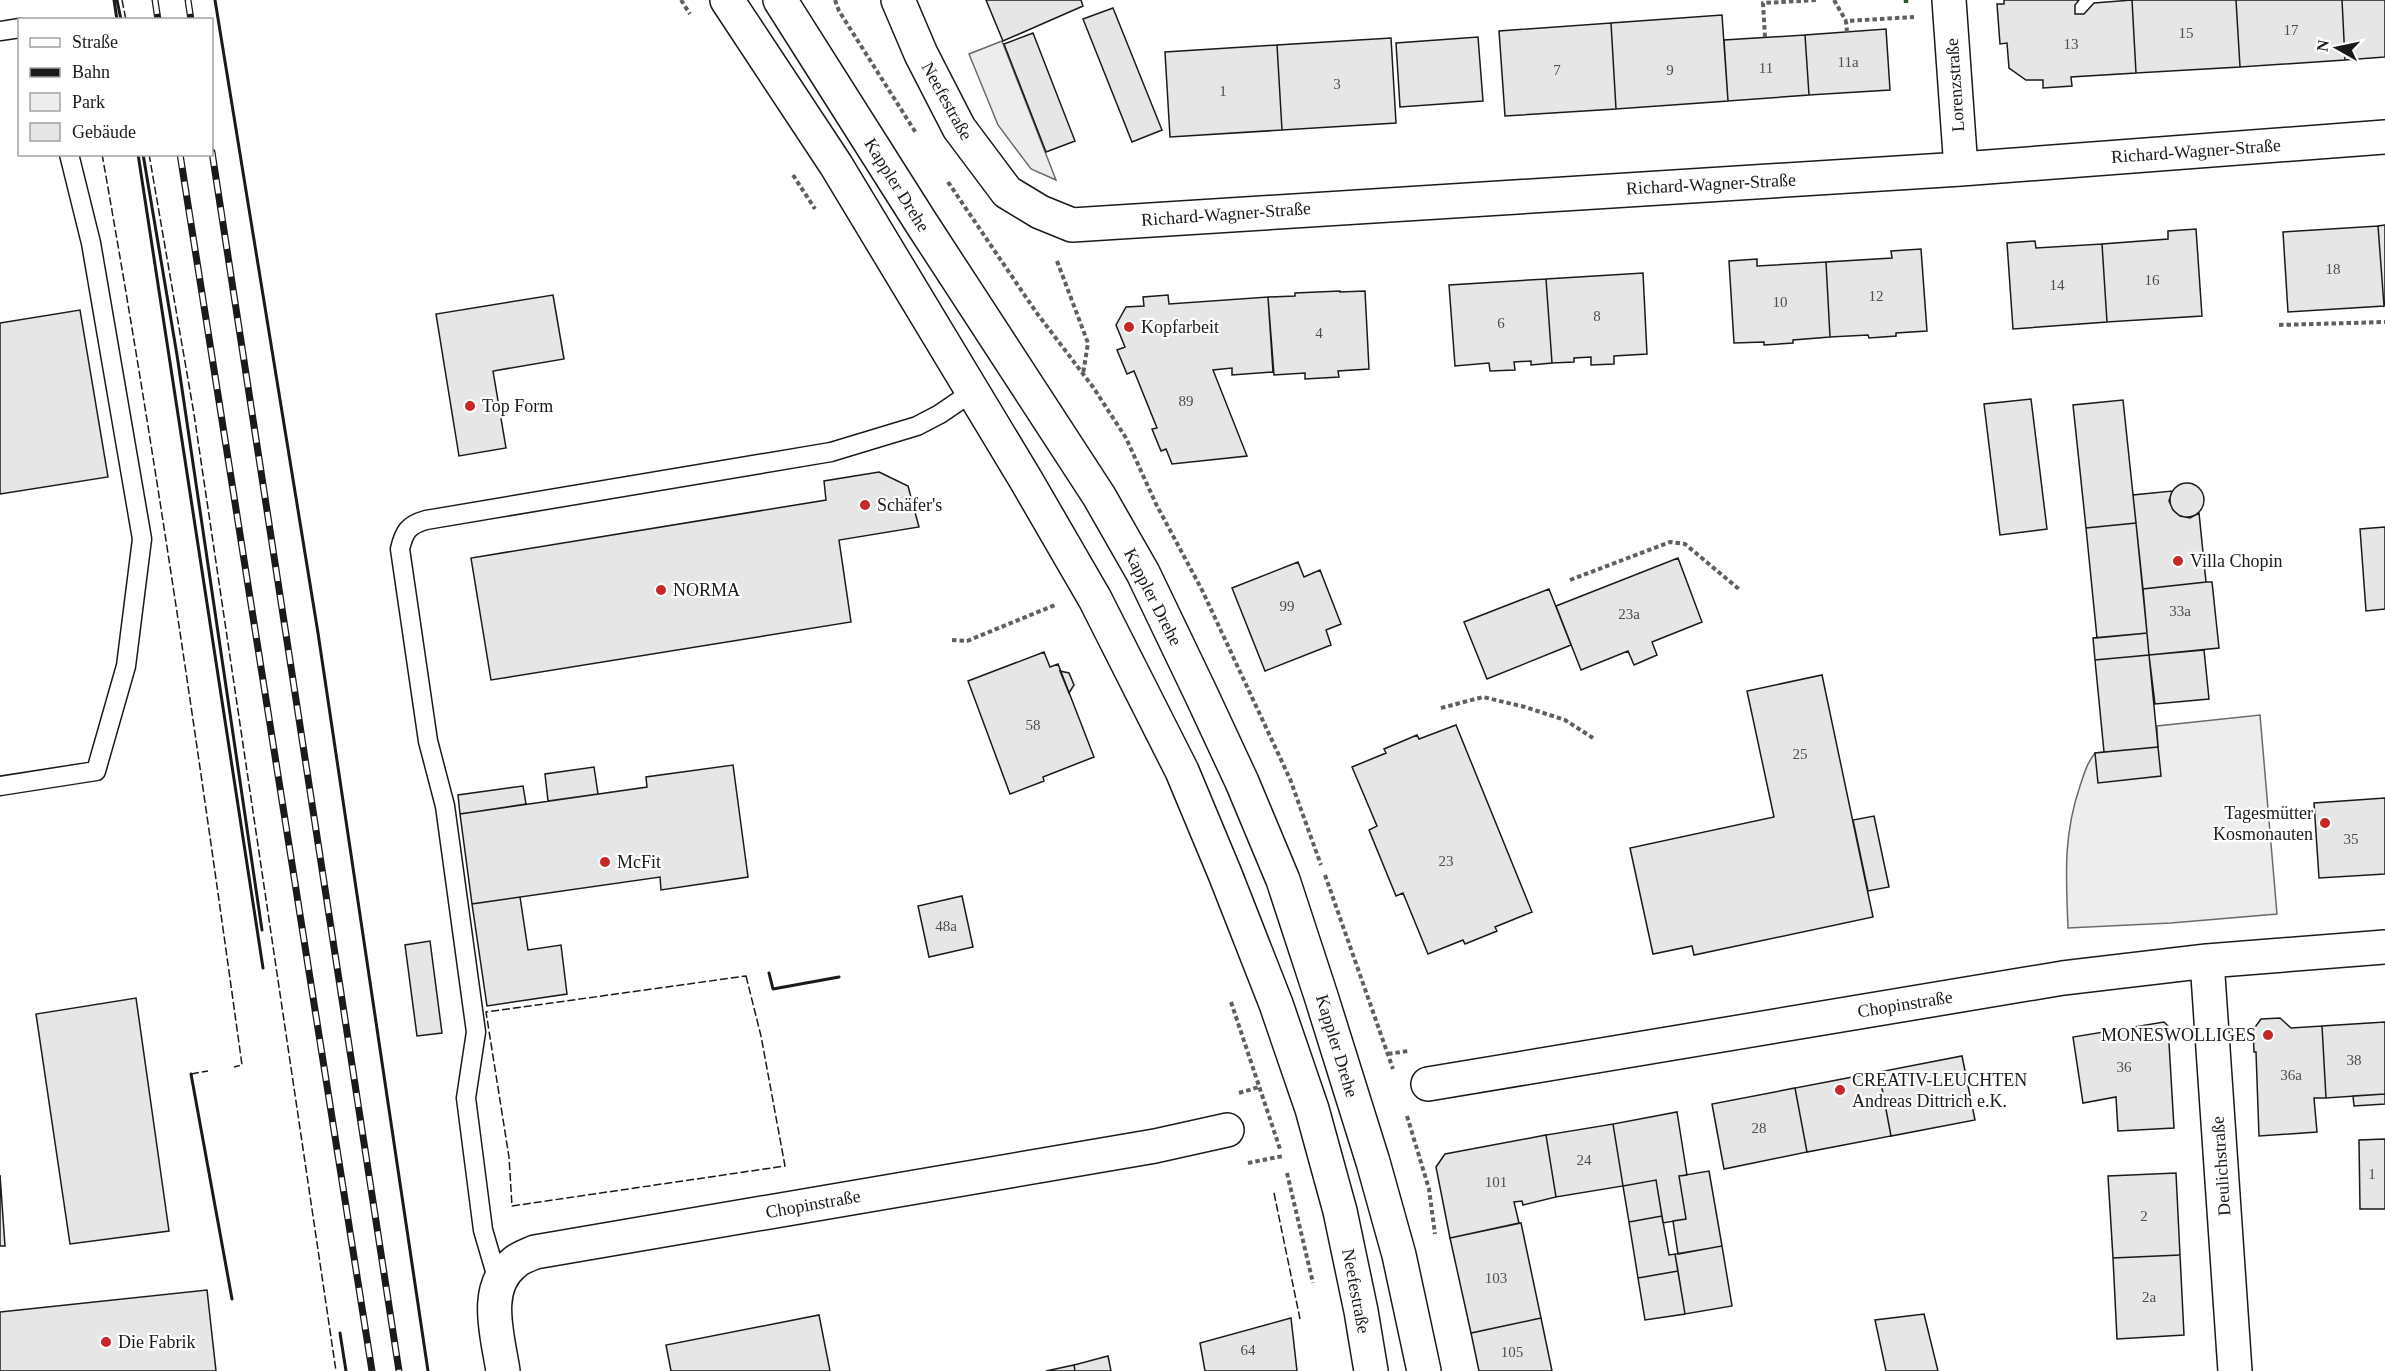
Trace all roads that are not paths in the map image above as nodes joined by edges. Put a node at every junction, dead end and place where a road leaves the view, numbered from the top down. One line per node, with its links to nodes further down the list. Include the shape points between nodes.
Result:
1 (727, 0): 11 (street, via 836,165)
2 (780, 0): 20 (street, Kappler Drehe, via 1099,496 1143,573 1242,782 1283,880 1366,1139 1400,1255)
3 (898, 0): 10 (street, Neefestraße, via 959,128 1007,192)
4 (1950, 7): 9 (street, Lorenzstraße)
5 (18, 28): 6 (lane)
6 (0, 31)
7 (2385, 137): 9 (street, Richard-Wagner-Straße)
8 (69, 156): 12 (lane, via 91,243 142,539 126,666 96,771)
9 (1961, 170): 10 (street, Richard-Wagner-Straße, via 1072,225)
10 (1040, 212)
11 (972, 392): 17 (lane, via 917,426 831,452 426,520 404,532 400,549 428,741 445,806 476,1032 466,1098 483,1230); 19 (street, Neefestraße, via 1095,599 1182,771 1225,874 1312,1109 1340,1211)
12 (0, 786)
13 (2385, 947): 14 (street, Chopinstraße)
14 (2207, 962): 15 (street, Chopinstraße, via 2063,978); 21 (street, Deulichstraße)
15 (1428, 1084)
16 (1227, 1130): 17 (street, Chopinstraße, via 1155,1146 535,1252 514,1262)
17 (498, 1281): 18 (street, via 495,1311)
18 (504, 1371)
19 (1371, 1371)
20 (1424, 1371)
21 (2235, 1371)

